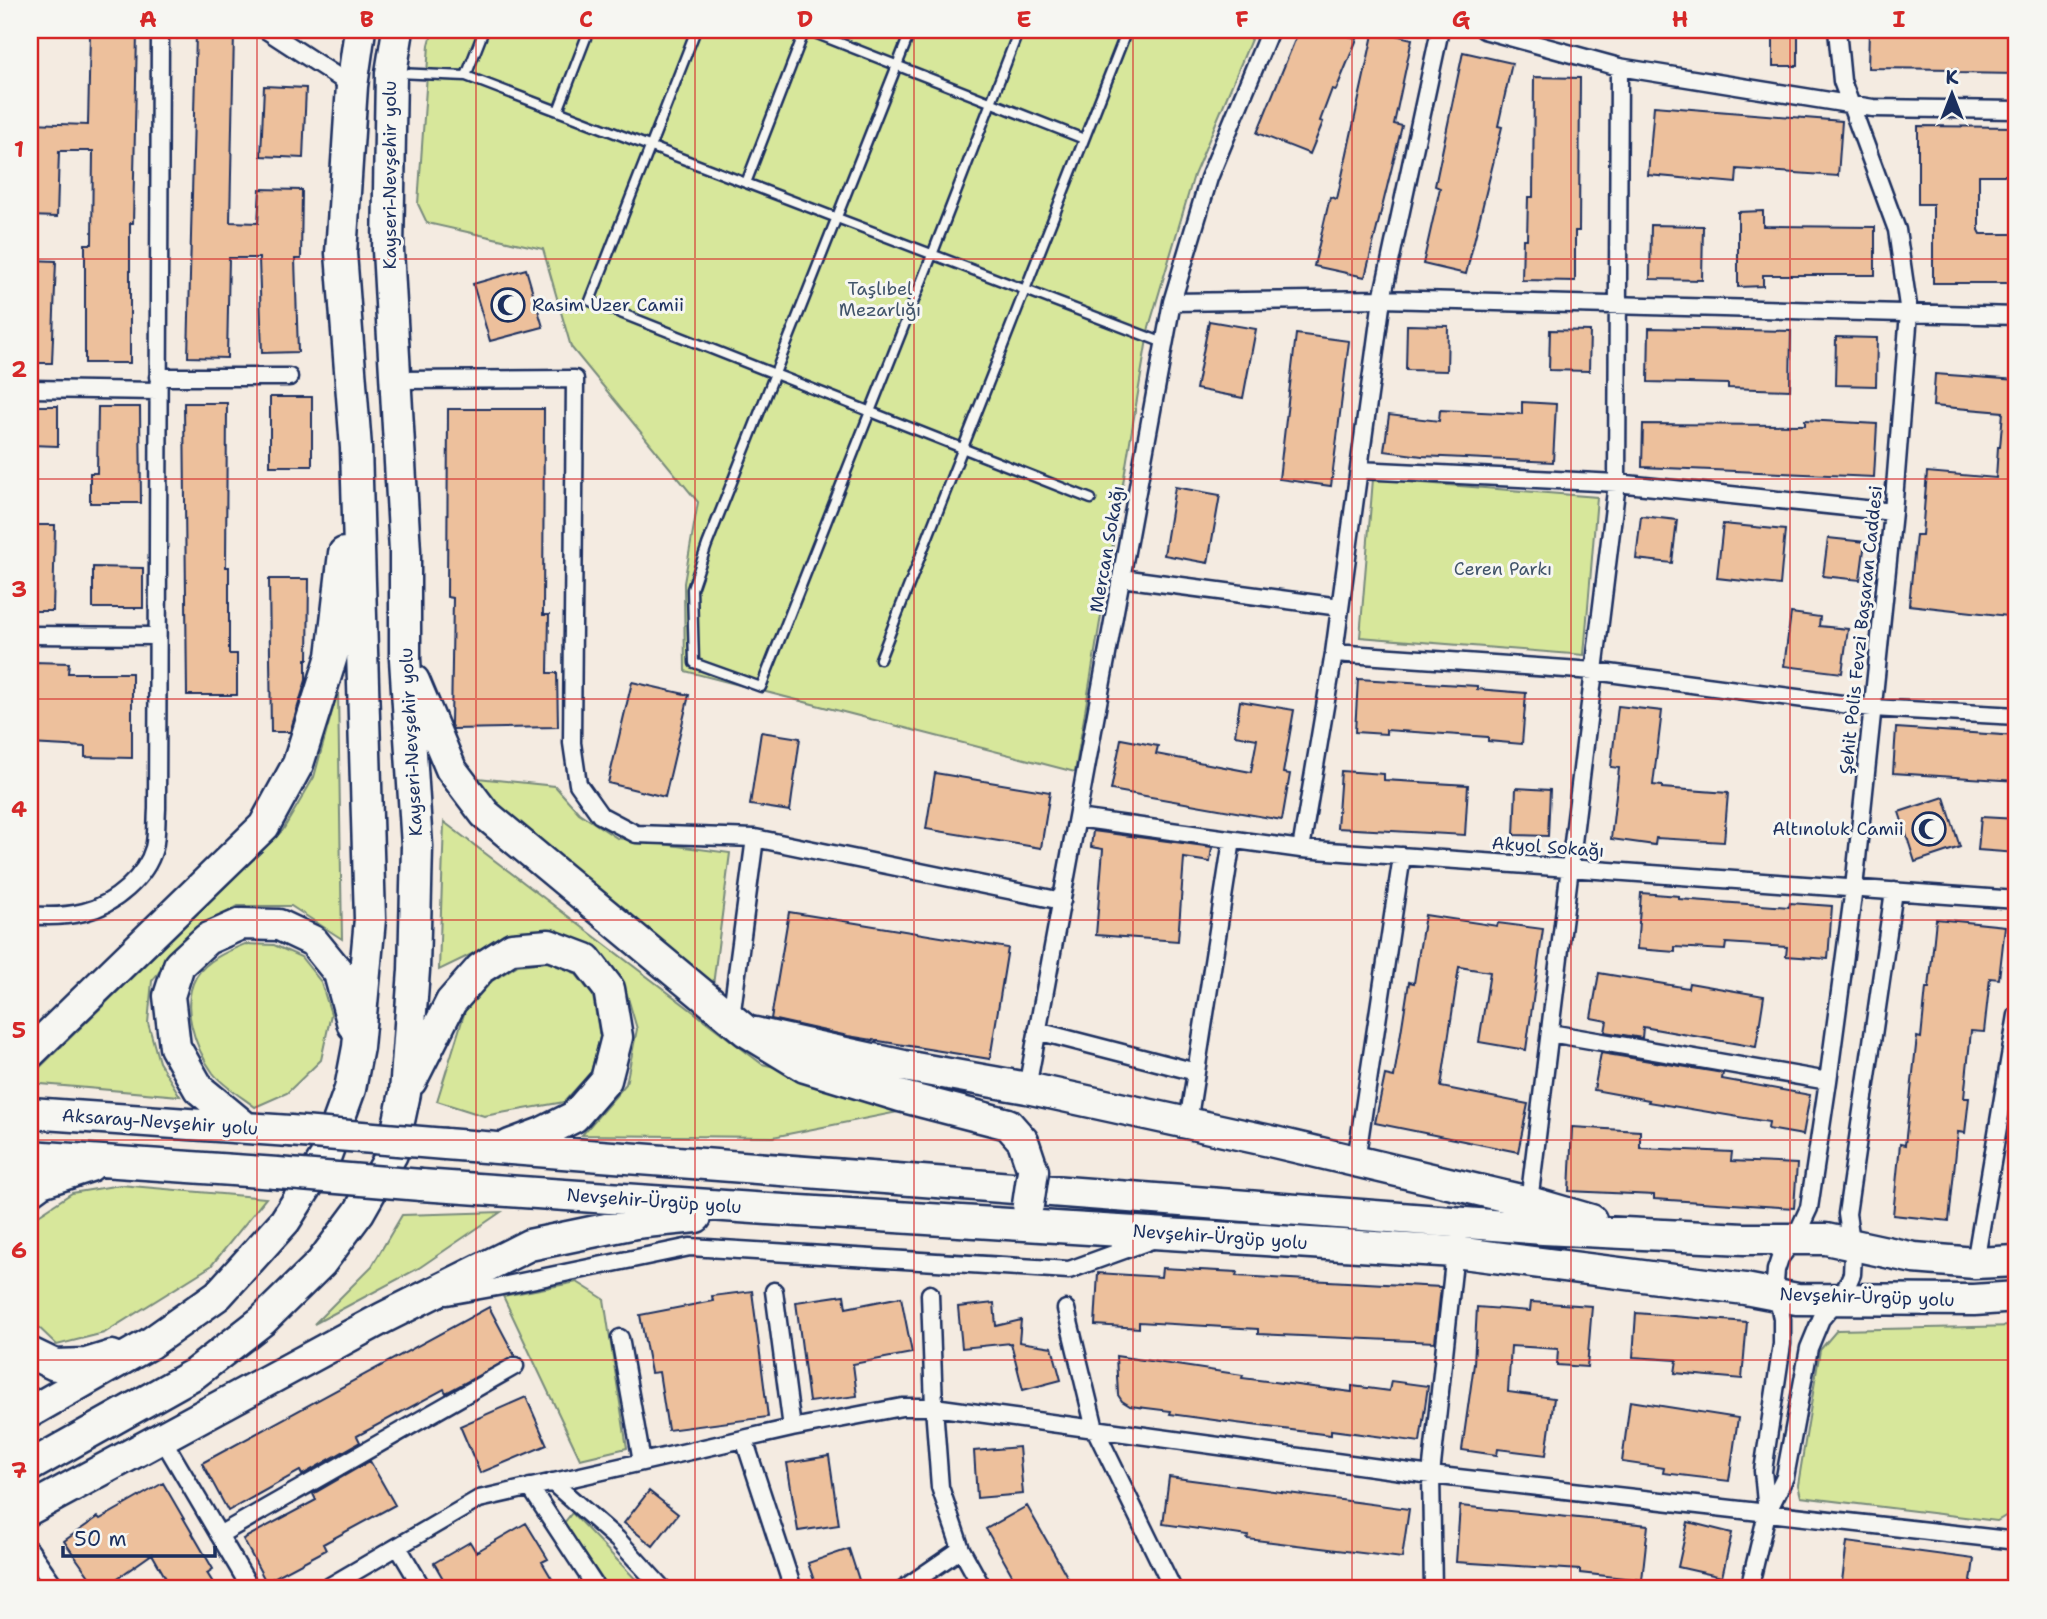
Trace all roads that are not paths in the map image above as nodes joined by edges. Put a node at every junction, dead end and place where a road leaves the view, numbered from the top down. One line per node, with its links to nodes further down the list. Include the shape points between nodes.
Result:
1 (160, 30): 40 (street)
2 (266, 30): 20 (street)
3 (360, 30): 20 (highway)
4 (398, 30): 18 (highway, Kayseri-Nevşehir yolu)
5 (484, 30): 19 (lane)
6 (589, 30): 24 (lane)
7 (696, 30): 26 (lane)
8 (806, 30): 16 (lane); 27 (lane)
9 (911, 30): 16 (lane)
10 (1019, 30): 21 (lane)
11 (1127, 30): 25 (lane)
12 (1270, 30): 32 (street, Mercan Sokağı, via 1209,178)
13 (1440, 30): 31 (street)
14 (1484, 30): 17 (street)
15 (1837, 30): 22 (street, Şehit Polis Fevzi Başaran Caddesi, via 1842,81)
16 (897, 65): 21 (lane); 28 (lane)
17 (1619, 67): 22 (street); 33 (street)
18 (391, 73): 19 (lane); 39 (highway, Kayseri-Nevşehir yolu, via 388,250)
19 (466, 76): 24 (lane)
20 (352, 86): 44 (highway, via 341,253)
21 (991, 102): 25 (lane); 29 (lane)
22 (1850, 105): 23 (street); 34 (street, Şehit Polis Fevzi Başaran Caddesi, via 1897,230)
23 (2017, 110)
24 (558, 111): 26 (lane)
25 (1084, 139): 30 (lane)
26 (650, 146): 27 (lane); 37 (lane, via 590,301)
27 (746, 183): 28 (lane)
28 (837, 218): 29 (lane); 37 (lane)
29 (932, 255): 30 (lane); 42 (lane)
30 (1025, 290): 36 (lane); 43 (lane)
31 (1382, 299): 32 (street); 33 (street); 45 (street)
32 (1172, 302): 36 (street, Mercan Sokağı)
33 (1619, 305): 34 (street); 46 (street)
34 (1909, 313): 35 (street); 48 (street, Şehit Polis Fevzi Başaran Caddesi)
35 (2017, 316)
36 (1164, 344): 49 (street, Mercan Sokağı)
37 (775, 374): 42 (lane); 42 (lane, via 692,589 694,663 761,687)
38 (289, 377): 40 (street)
39 (395, 380): 54 (highway, Kayseri-Nevşehir yolu, via 405,551); 60 (street, via 575,379 572,743 578,784 600,815 636,834)
40 (158, 384): 41 (street); 52 (street)
41 (30, 389)
42 (870, 411): 43 (lane)
43 (963, 448): 47 (lane); 55 (lane)
44 (356, 449): 74 (highway, via 370,919); 75 (highway, via 332,656 298,764 264,826)
45 (1359, 470): 46 (street); 50 (street)
46 (1616, 483): 48 (street); 56 (street)
47 (1091, 499)
48 (1893, 513): 57 (street, Şehit Polis Fevzi Başaran Caddesi)
49 (1121, 578): 50 (street); 59 (street, Mercan Sokağı)
50 (1340, 607): 53 (street)
51 (30, 635): 52 (street)
52 (157, 636): 69 (street, via 154,847 142,873 117,896 86,912)
53 (1334, 653): 56 (street); 62 (street)
54 (405, 659): 71 (highway, via 451,769 485,814); 79 (highway, Kayseri-Nevşehir yolu, via 417,846)
55 (880, 659)
56 (1594, 671): 57 (street); 64 (street)
57 (1872, 708): 58 (street); 65 (street, Şehit Polis Fevzi Başaran Caddesi)
58 (2017, 716)
59 (1077, 818): 61 (street, Akyol Sokağı); 68 (street, Mercan Sokağı)
60 (755, 838): 68 (street); 71 (street)
61 (1232, 840): 62 (street, Akyol Sokağı); 76 (street)
62 (1301, 849): 63 (street, Akyol Sokağı)
63 (1402, 856): 64 (street, Akyol Sokağı); 86 (street)
64 (1570, 868): 65 (street, Akyol Sokağı); 73 (street)
65 (1854, 888): 66 (street, Akyol Sokağı); 77 (street, Şehit Polis Fevzi Başaran Caddesi)
66 (1894, 891): 67 (street, Akyol Sokağı); 95 (street, via 1847,1214)
67 (2017, 900)
68 (1062, 901): 72 (street, Mercan Sokağı)
69 (30, 915)
70 (2017, 1015): 98 (street)
71 (738, 1025): 78 (highway, via 904,1066); 91 (highway, bridge, via 806,1067 1008,1124 1023,1141 1033,1171)
72 (1037, 1031): 76 (street); 78 (street, Mercan Sokağı)
73 (1550, 1033): 77 (street); 89 (street)
74 (358, 1047): 82 (highway, via 339,973 313,941 279,925 241,924 207,939 179,965 169,996 175,1046 199,1088); 107 (highway, via 350,1089 325,1158 285,1221 218,1296)
75 (30, 1053)
76 (1196, 1072): 81 (street)
77 (1828, 1082): 94 (street, Şehit Polis Fevzi Başaran Caddesi, via 1809,1208)
78 (1027, 1088): 81 (highway)
79 (405, 1093): 84 (highway, via 451,1002 481,968 512,948 549,945 586,959 609,989 617,1037 606,1080 574,1117); 117 (highway, Kayseri-Nevşehir yolu, via 392,1154 359,1212 329,1252 262,1321 194,1374)
80 (30, 1113): 82 (highway, Aksaray-Nevşehir yolu)
81 (1188, 1124): 86 (highway)
82 (245, 1127): 83 (highway, Aksaray-Nevşehir yolu, bridge)
83 (445, 1144): 84 (highway, Nevşehir-Ürgüp yolu)
84 (502, 1147): 93 (highway, Nevşehir-Ürgüp yolu)
85 (30, 1156): 87 (highway)
86 (1356, 1161): 89 (highway)
87 (103, 1162): 88 (highway, via 41,1182); 90 (highway, Nevşehir-Ürgüp yolu, bridge)
88 (30, 1191)
89 (1529, 1202): 93 (highway)
90 (768, 1209): 91 (highway, Nevşehir-Ürgüp yolu); 103 (highway, via 635,1223 529,1245)
91 (1017, 1214): 92 (highway, Nevşehir-Ürgüp yolu)
92 (1170, 1234): 96 (highway, Nevşehir-Ürgüp yolu); 103 (street, via 1069,1270 690,1247)
93 (1635, 1234): 94 (highway, Nevşehir-Ürgüp yolu)
94 (1795, 1238): 95 (highway, Nevşehir-Ürgüp yolu); 101 (street, via 1780,1258)
95 (1850, 1244): 98 (highway, Nevşehir-Ürgüp yolu, via 1914,1258); 102 (street, via 1852,1274)
96 (1455, 1252): 101 (highway, Nevşehir-Ürgüp yolu); 118 (street)
97 (2017, 1261): 98 (highway, Nevşehir-Ürgüp yolu)
98 (1975, 1263)
99 (774, 1291): 112 (street)
100 (930, 1294): 110 (street)
101 (1777, 1296): 102 (highway, Nevşehir-Ürgüp yolu); 122 (street, via 1782,1344 1763,1471)
102 (1837, 1299): 104 (highway, Nevşehir-Ürgüp yolu); 122 (street, via 1821,1319 1809,1348 1785,1477)
103 (420, 1300): 114 (highway)
104 (2010, 1301)
105 (1066, 1309): 113 (street)
106 (620, 1338): 116 (street)
107 (149, 1344): 108 (highway, via 86,1364 55,1365); 111 (highway)
108 (30, 1353)
109 (515, 1366): 123 (street)
110 (934, 1407): 112 (street, via 902,1407); 113 (street); 126 (street, via 940,1487)
111 (30, 1412)
112 (792, 1427): 115 (street)
113 (1095, 1429): 118 (street); 137 (street)
114 (162, 1438): 121 (highway); 123 (street)
115 (744, 1439): 116 (street); 134 (street)
116 (642, 1462): 119 (street)
117 (30, 1466)
118 (1431, 1475): 122 (street); 138 (street)
119 (552, 1482): 120 (street); 133 (street, via 617,1539)
120 (530, 1488): 125 (street, via 479,1499); 132 (street)
121 (30, 1509)
122 (1767, 1513): 124 (street); 139 (street)
123 (219, 1535): 129 (street)
124 (2017, 1541)
125 (398, 1547): 130 (street); 131 (street)
126 (961, 1549): 135 (street); 136 (street)
127 (30, 1550): 128 (street)
128 (57, 1589)
129 (251, 1589)
130 (325, 1589)
131 (423, 1589)
132 (597, 1589)
133 (663, 1589)
134 (793, 1589)
135 (903, 1589)
136 (983, 1589)
137 (1173, 1589)
138 (1433, 1589)
139 (1749, 1589)

